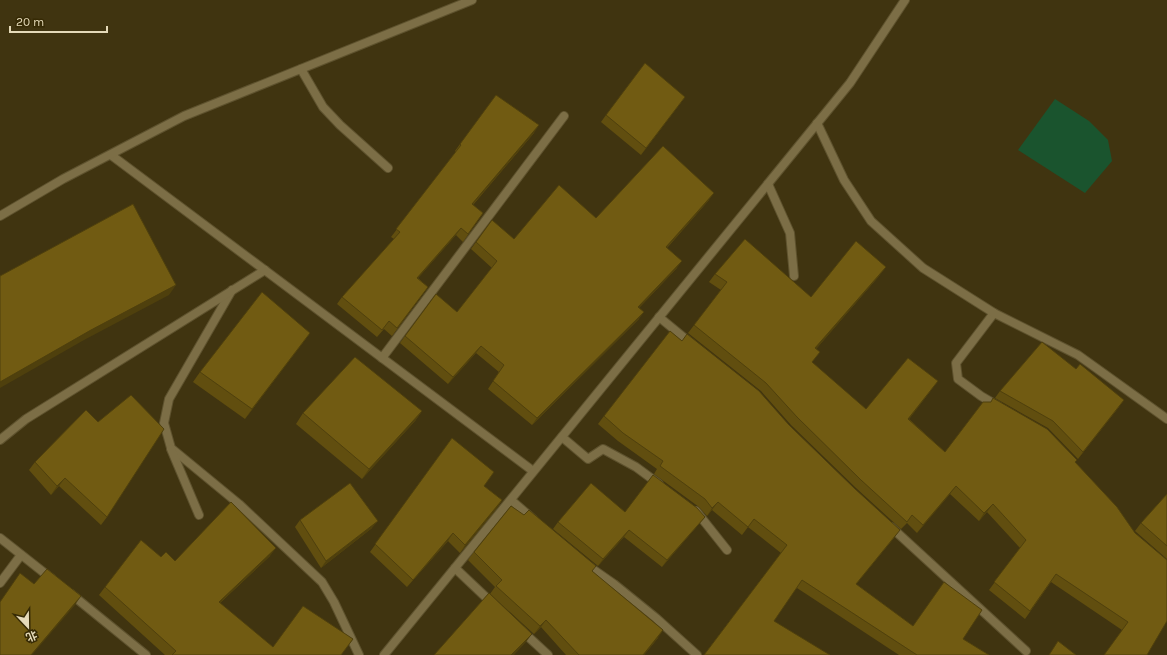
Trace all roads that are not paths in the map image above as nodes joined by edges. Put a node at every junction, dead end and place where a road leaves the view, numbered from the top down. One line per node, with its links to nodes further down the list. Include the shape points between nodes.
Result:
1 (472, 0): 3 (street)
2 (905, 0): 5 (street, via 850,83)
3 (301, 69): 6 (street, via 184,116); 7 (street, via 323,107 340,126)
4 (564, 116): 16 (street)
5 (817, 123): 8 (street); 13 (street, via 844,180 871,221 923,268)
6 (111, 155): 9 (street); 10 (street)
7 (388, 168)
8 (768, 184): 11 (street, via 790,233); 14 (street)
9 (0, 216)
10 (265, 270): 12 (street); 16 (street)
11 (794, 276)
12 (232, 290): 20 (street, via 26,419); 21 (street, via 169,399 164,423)
13 (994, 313): 17 (street, via 956,363 958,378 981,396); 18 (street, via 1078,355)
14 (659, 317): 15 (street); 19 (street)
15 (701, 351)
16 (382, 358): 22 (street)
17 (1007, 411)
18 (1167, 419)
19 (562, 437): 22 (street); 23 (street, via 588,459 603,449 636,467)
20 (0, 440)
21 (171, 448): 26 (street); 39 (street, via 239,504 322,582)
22 (533, 472): 24 (street)
23 (666, 489)
24 (511, 500): 28 (street); 33 (street)
25 (690, 507): 30 (street)
26 (199, 515)
27 (887, 524): 37 (street)
28 (540, 525)
29 (0, 538): 31 (street)
30 (727, 550)
31 (21, 555): 34 (street); 38 (street)
32 (580, 560): 42 (street, via 656,618)
33 (454, 568): 35 (street); 40 (street)
34 (0, 583)
35 (501, 612)
36 (519, 628): 41 (street)
37 (1026, 651)
38 (146, 655)
39 (359, 655)
40 (384, 655)
41 (548, 655)
42 (697, 655)

